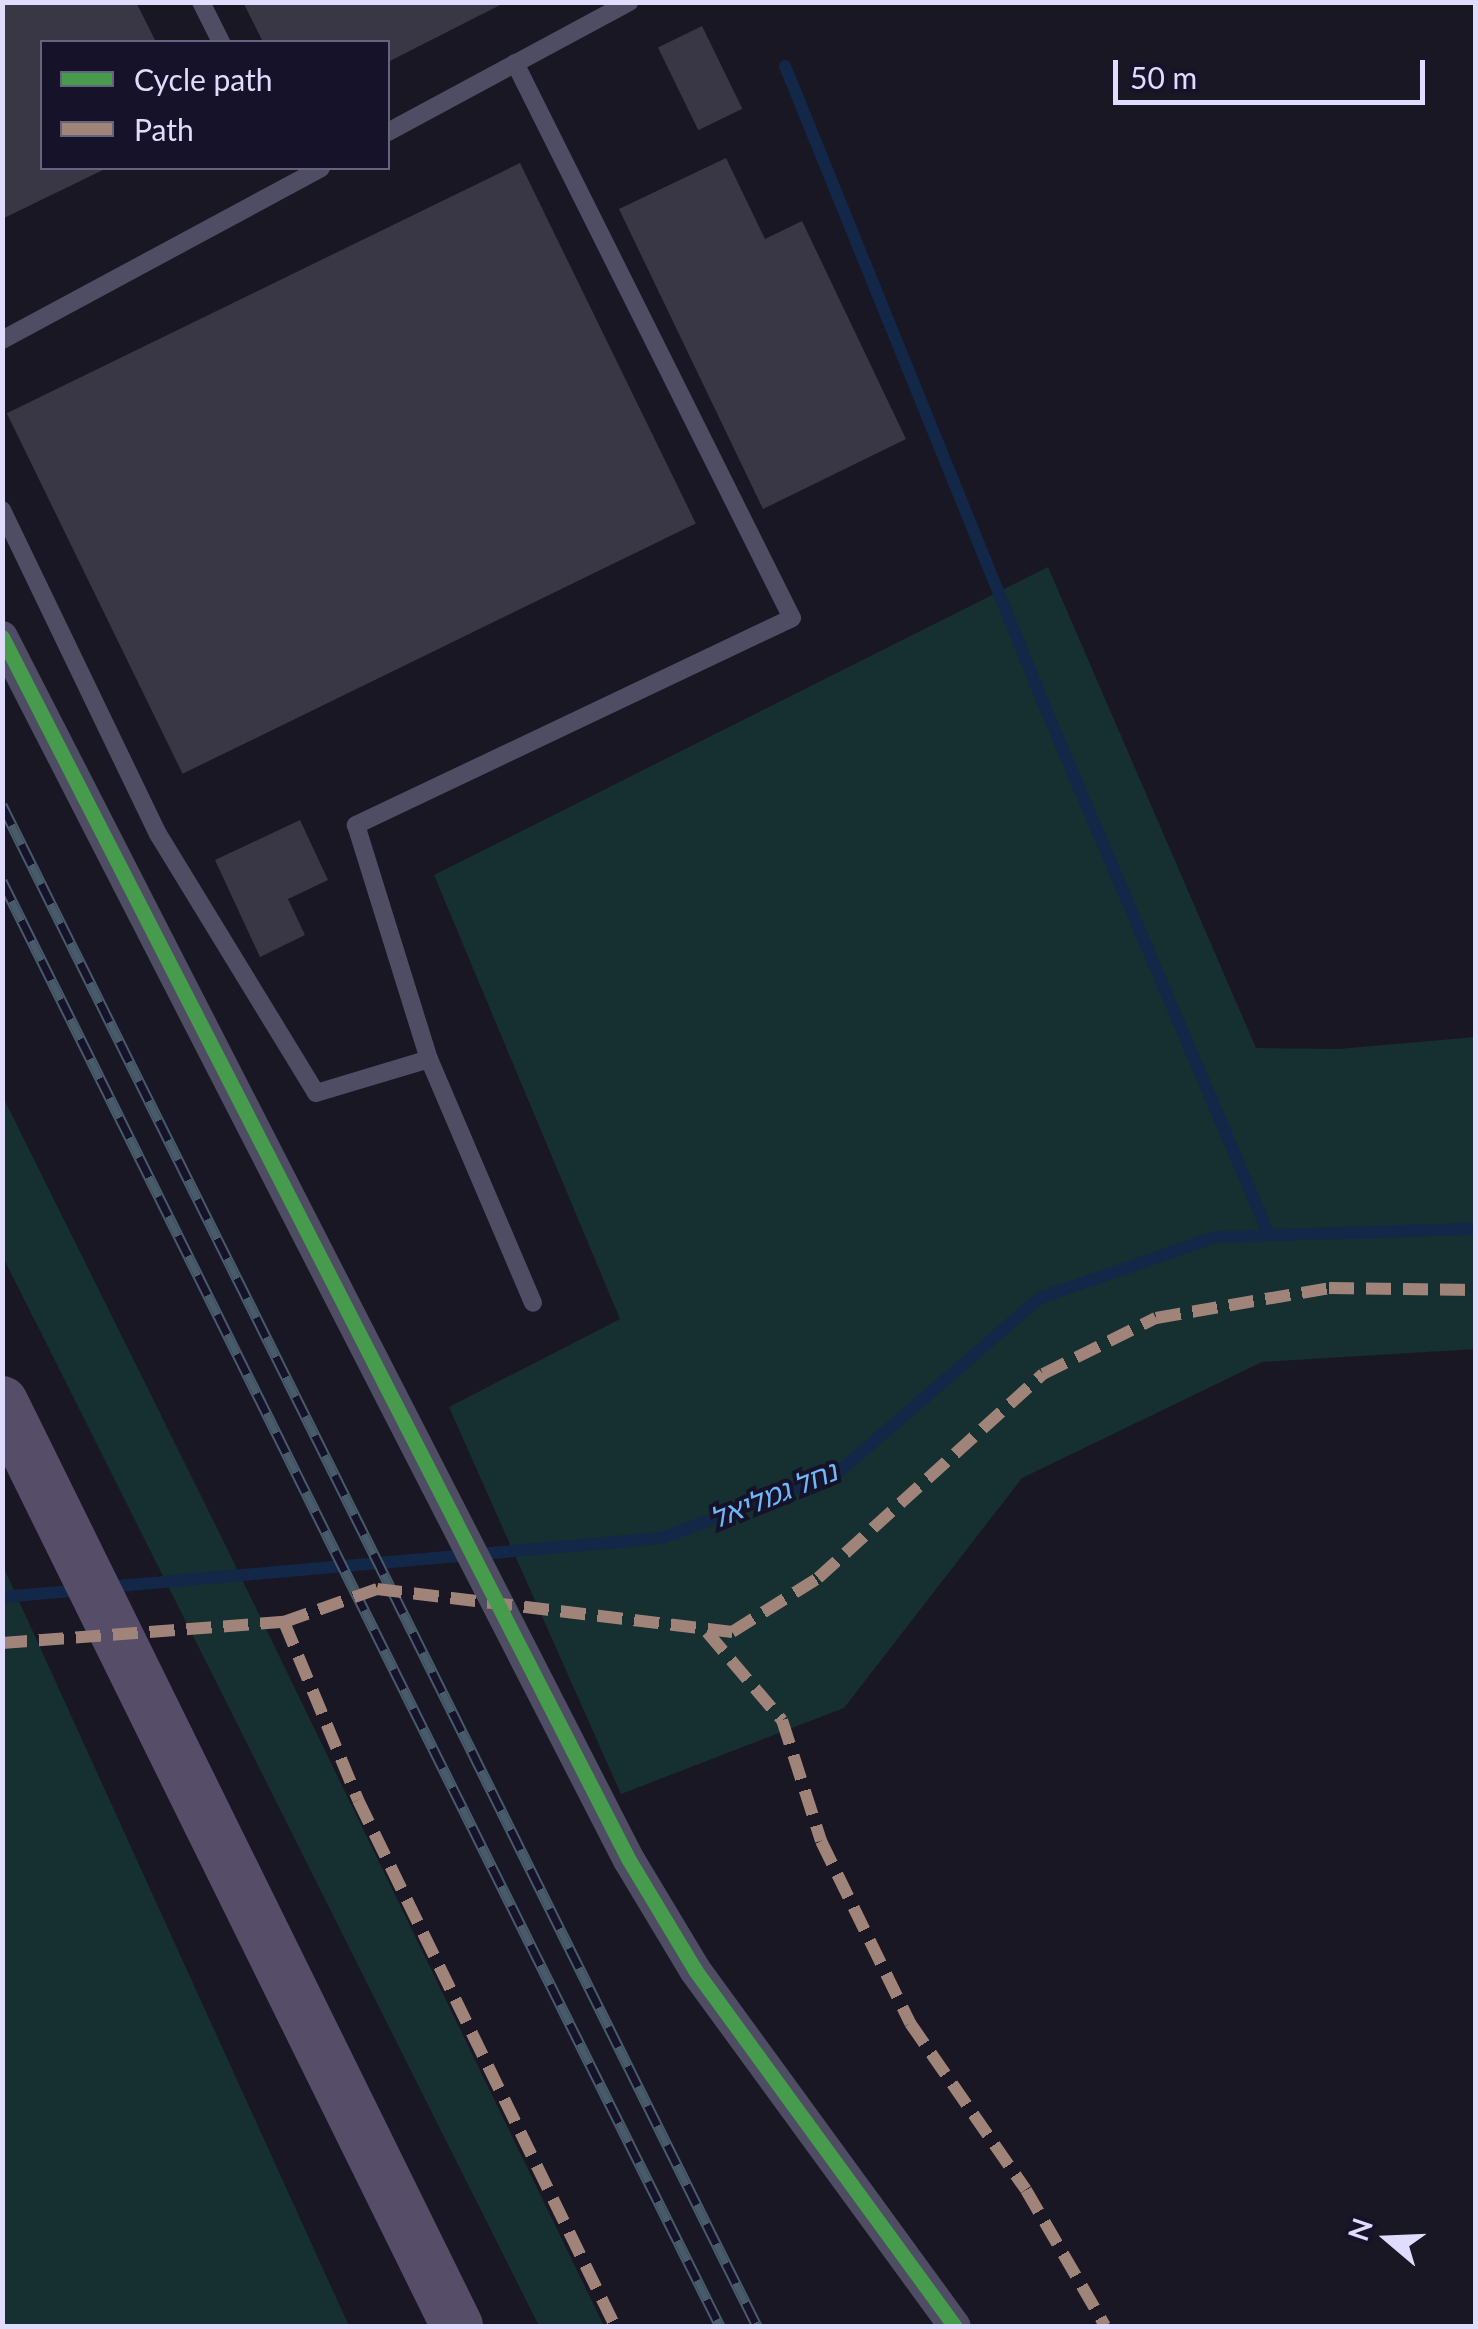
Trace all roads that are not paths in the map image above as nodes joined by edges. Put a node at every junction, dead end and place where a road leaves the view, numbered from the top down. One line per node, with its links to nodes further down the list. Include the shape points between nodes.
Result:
1 (201, 2): 3 (lane)
2 (629, 2): 4 (lane)
3 (220, 40)
4 (516, 63): 5 (lane); 10 (lane, via 792,618 356,825)
5 (390, 131)
6 (288, 175): 7 (lane)
7 (2, 340)
8 (2, 510): 10 (lane, via 158,834 316,1093)
9 (2, 637): 14 (street, via 396,1394 556,1722 694,1970)
10 (429, 1059): 11 (lane)
11 (533, 1303)
12 (2, 1402): 13 (main road)
13 (458, 2326)
14 (955, 2326)

